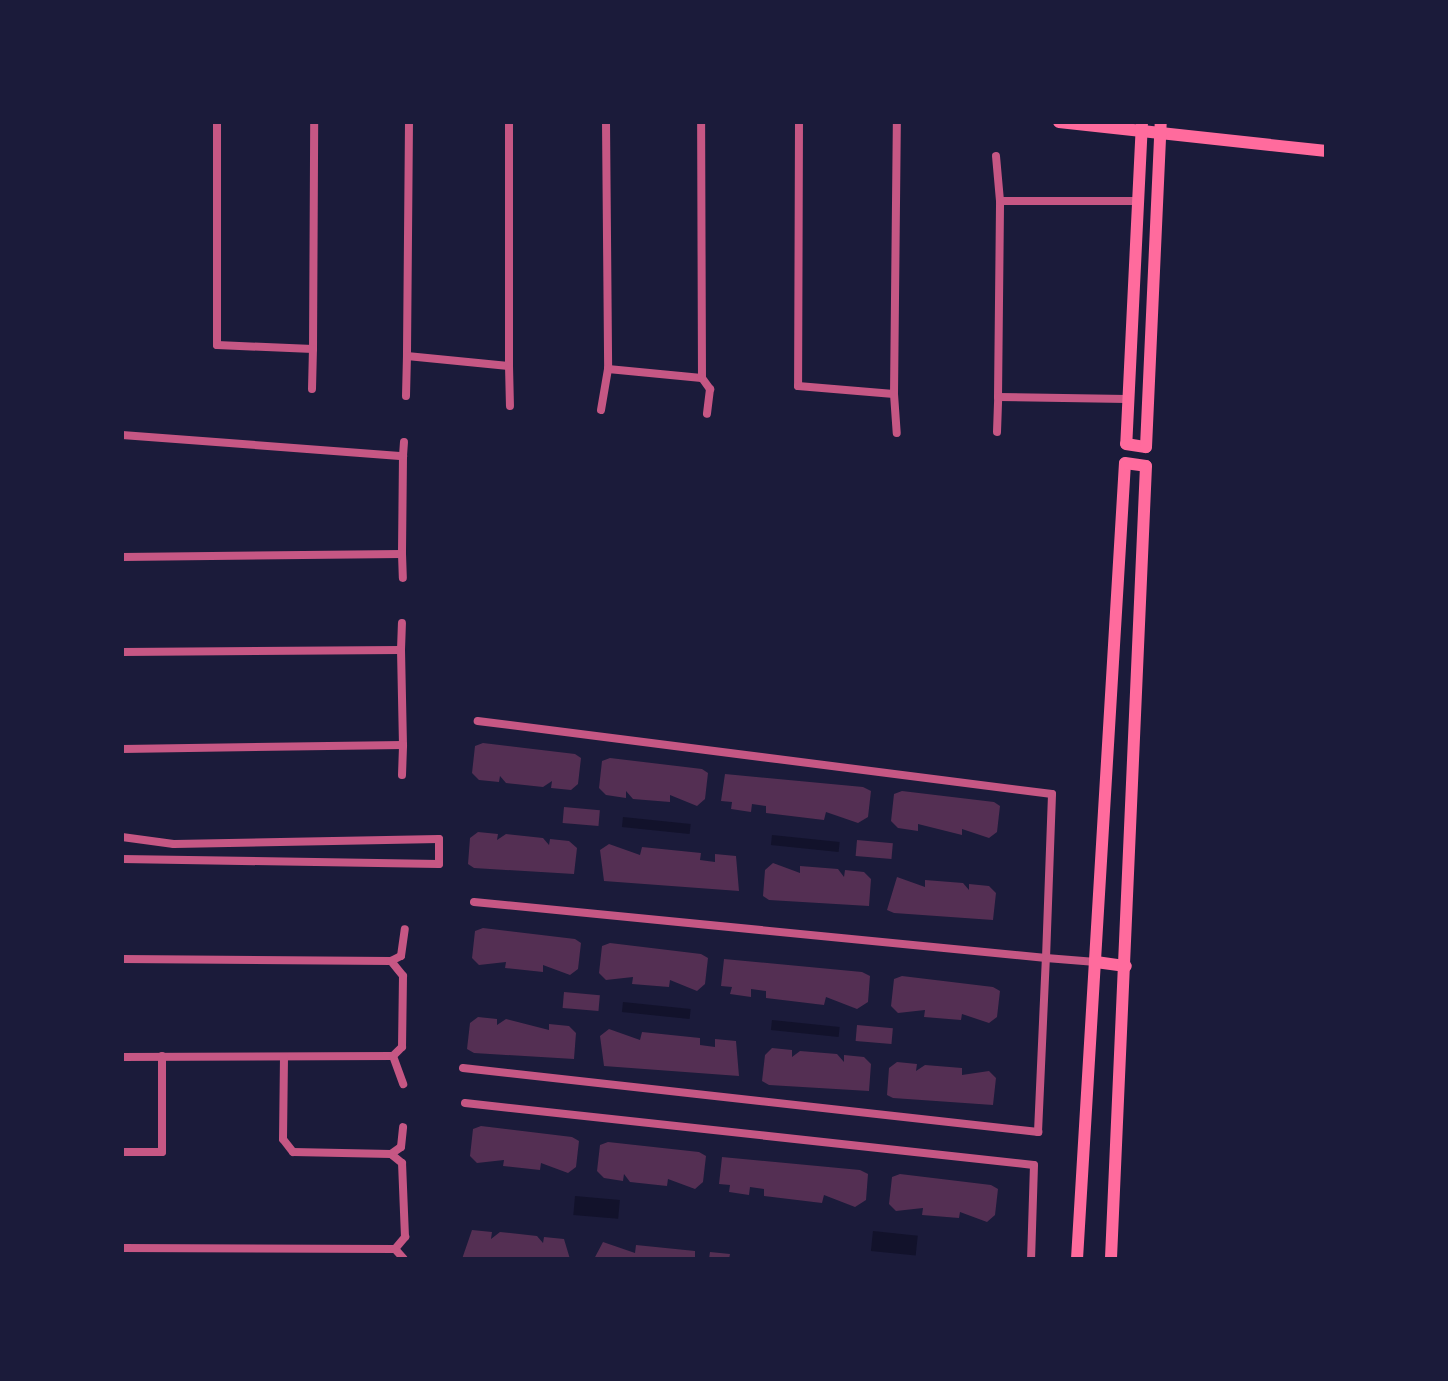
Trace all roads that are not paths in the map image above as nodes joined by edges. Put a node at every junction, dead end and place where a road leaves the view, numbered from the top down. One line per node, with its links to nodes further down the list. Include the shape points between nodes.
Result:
1 (217, 122): 16 (street, via 217,345)
2 (314, 122): 16 (street)
3 (409, 122): 17 (street)
4 (509, 122): 18 (street)
5 (606, 122): 19 (street)
6 (701, 122): 20 (street)
7 (799, 122): 22 (street, via 798,386)
8 (1059, 122): 10 (main road)
9 (896, 125): 22 (street)
10 (1142, 126): 11 (main road); 15 (main road)
11 (1159, 127): 12 (main road); 25 (main road, via 1146,447 1126,444)
12 (1326, 151)
13 (996, 156): 14 (street)
14 (1000, 201): 15 (street); 24 (street)
15 (1139, 201): 25 (main road)
16 (313, 349): 21 (street)
17 (407, 356): 18 (street); 23 (street)
18 (509, 366): 26 (street)
19 (608, 369): 20 (street); 27 (street)
20 (702, 378): 28 (street, via 710,389)
21 (312, 389)
22 (894, 394): 30 (street)
23 (406, 396)
24 (998, 397): 25 (street); 29 (street)
25 (1127, 399)
26 (510, 406)
27 (601, 410)
28 (707, 414)
29 (997, 432)
30 (897, 433)
31 (122, 435): 33 (street)
32 (404, 442): 33 (street)
33 (403, 456): 34 (street)
34 (402, 554): 35 (street); 36 (street)
35 (122, 557)
36 (403, 578)
37 (402, 623): 38 (street)
38 (401, 650): 39 (street); 41 (street)
39 (122, 652)
40 (478, 721): 48 (street, via 1052,794)
41 (403, 745): 42 (street); 43 (street)
42 (122, 749)
43 (402, 775)
44 (122, 837): 45 (street, via 174,844 439,839 439,864)
45 (122, 859)
46 (474, 902): 48 (street)
47 (405, 929): 50 (street, via 401,956)
48 (1046, 958): 51 (street); 57 (street, via 1038,1132)
49 (122, 959): 50 (street)
50 (391, 961): 54 (street, via 403,976 402,1047)
51 (1096, 962): 52 (main road); 52 (main road, via 1125,463 1146,466); 67 (main road)
52 (1126, 966): 68 (main road)
53 (162, 1056): 55 (street); 56 (street); 61 (street, via 162,1152)
54 (393, 1056): 56 (street); 58 (street)
55 (122, 1057)
56 (284, 1057): 62 (street, via 283,1139 293,1152)
57 (463, 1068)
58 (403, 1084)
59 (465, 1103): 66 (street, via 1034,1165)
60 (403, 1127): 62 (street, via 401,1147)
61 (122, 1152)
62 (391, 1154): 64 (street, via 402,1163 405,1237)
63 (122, 1248): 64 (street)
64 (395, 1249): 65 (street)
65 (404, 1259)
66 (1031, 1259)
67 (1077, 1259)
68 (1111, 1259)

